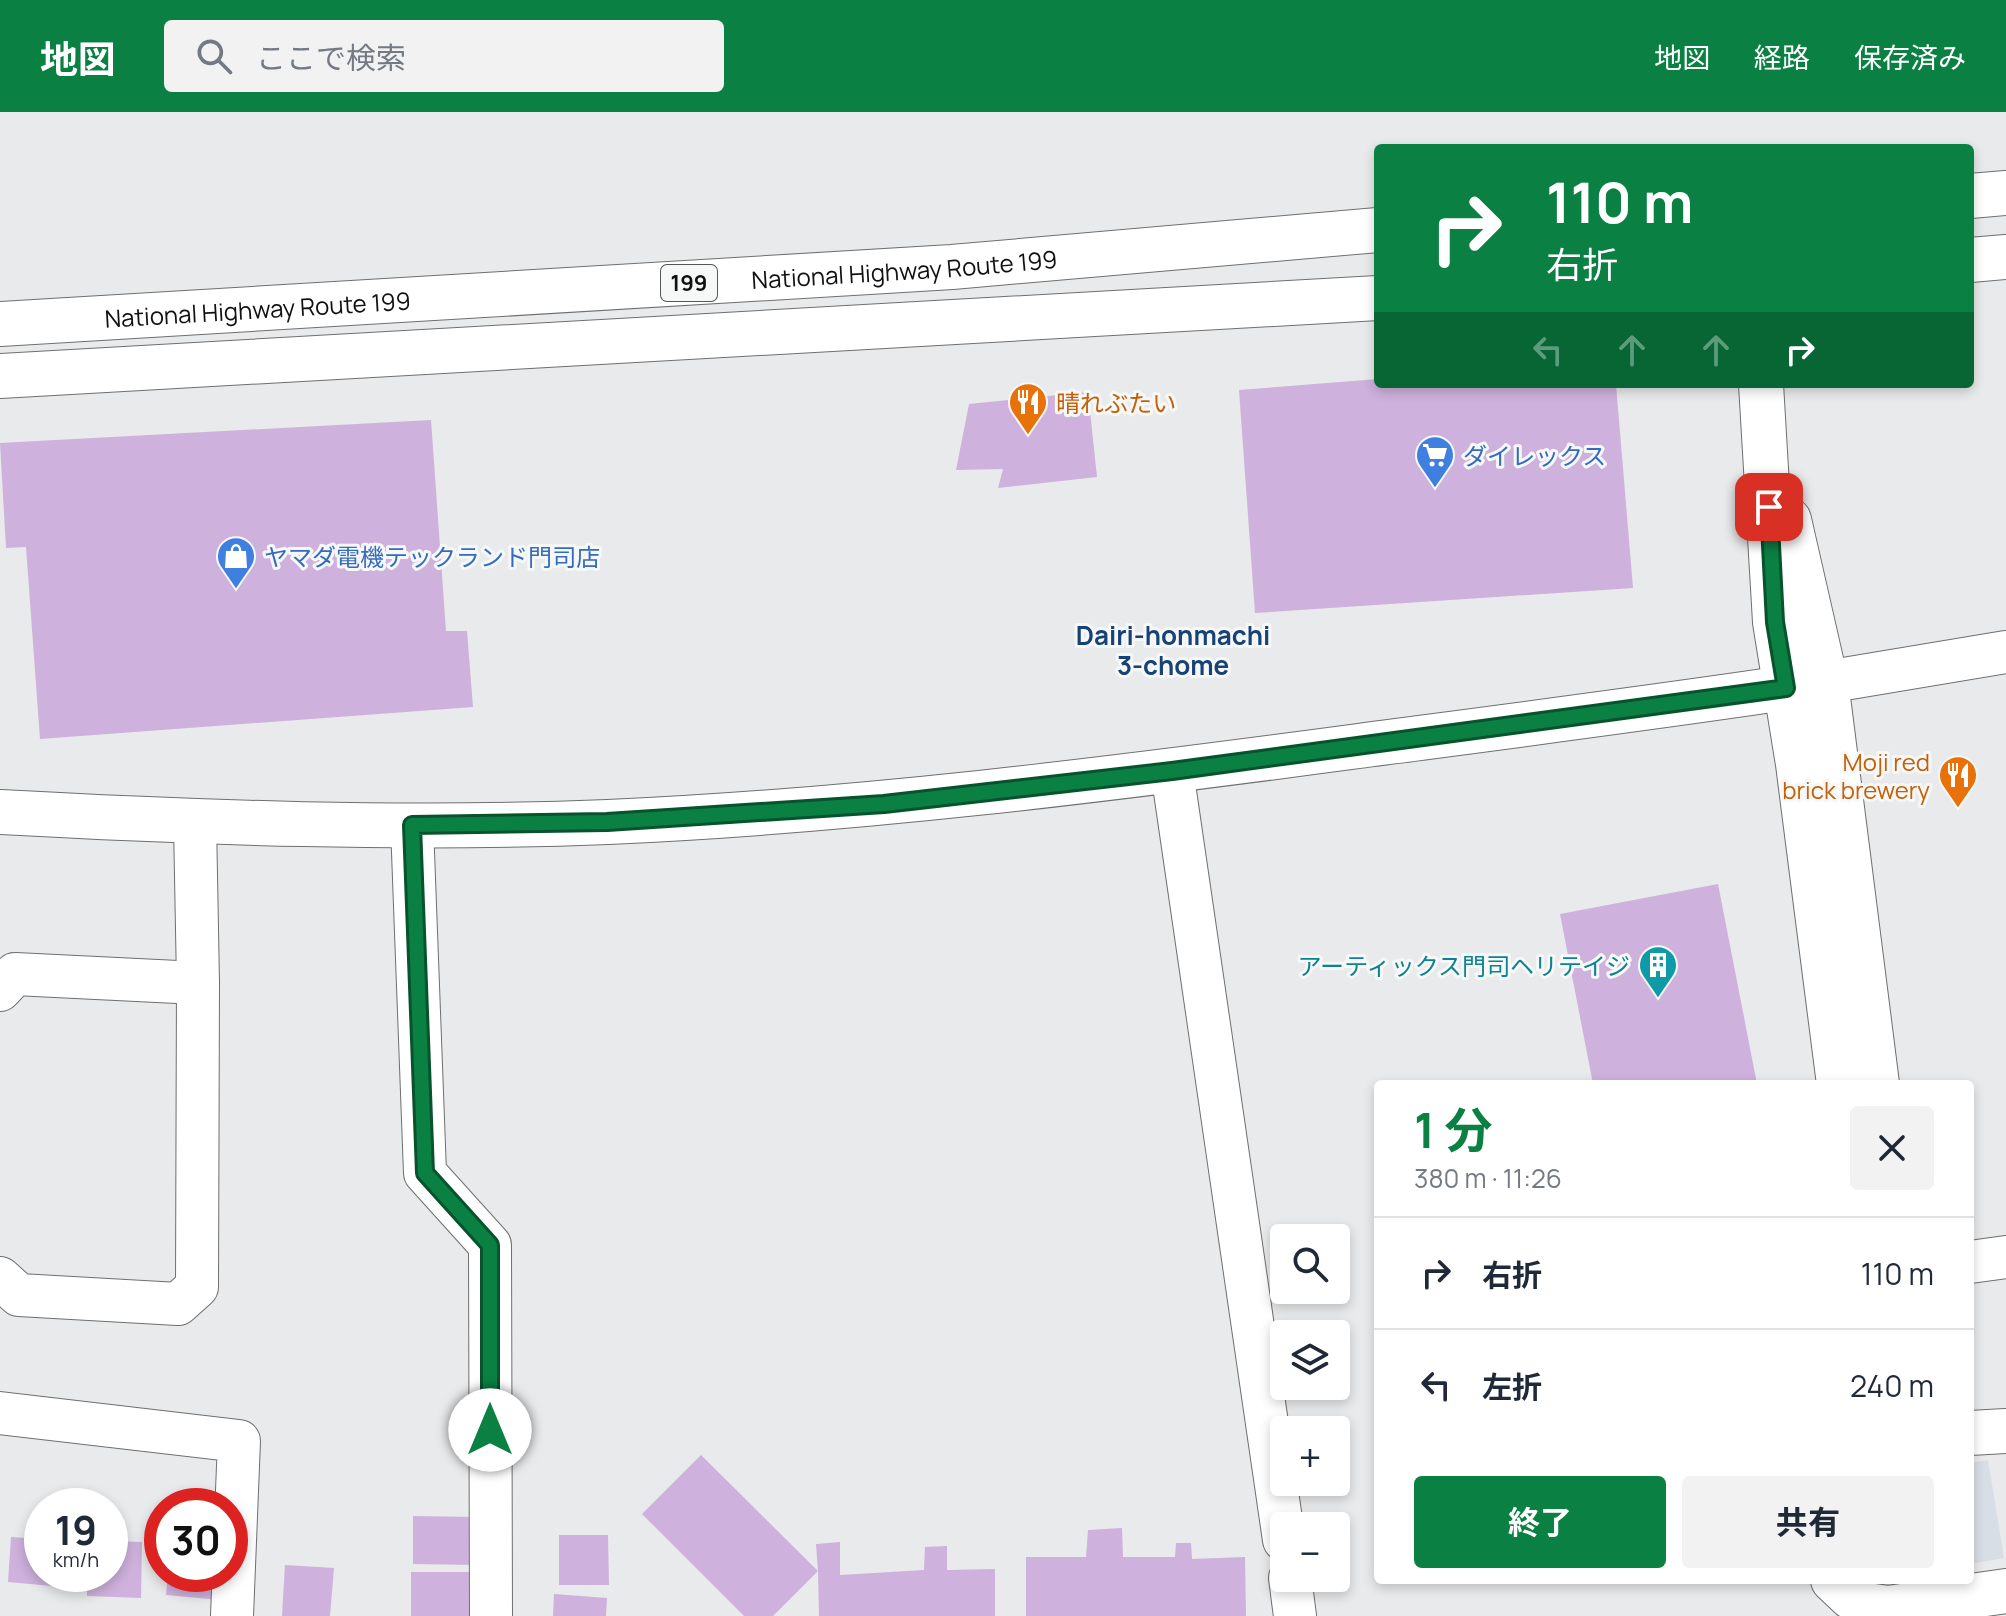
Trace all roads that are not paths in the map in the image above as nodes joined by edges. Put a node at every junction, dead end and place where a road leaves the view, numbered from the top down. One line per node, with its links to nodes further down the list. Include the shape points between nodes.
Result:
1 (2006, 193): 2 (main road)
2 (1974, 196)
3 (1374, 230): 7 (main road, National Highway Route 199 / 199, via 952,267)
4 (2006, 257): 5 (main road)
5 (1974, 260)
6 (1374, 298): 8 (main road, 199)
7 (0, 324)
8 (0, 376)
9 (1763, 402): 11 (main road, via 1775,622)
10 (2006, 652): 11 (street)
11 (1806, 685): 12 (main road); 18 (main road); 19 (main road)
12 (1172, 771): 15 (main road, via 884,804 607,822); 26 (street)
13 (0, 812): 14 (main road)
14 (195, 822): 15 (main road); 16 (street)
15 (412, 825): 31 (street, via 425,1173 490,1245)
16 (198, 983): 17 (street, via 15,974); 22 (street, via 197,1287 178,1304 19,1295)
17 (0, 990)
18 (1839, 1080)
19 (1876, 1080)
20 (2006, 1257): 21 (street)
21 (1974, 1261)
22 (0, 1278)
23 (0, 1413): 30 (street, via 239,1441)
24 (2006, 1431): 25 (main road)
25 (1974, 1433)
26 (1280, 1512)
27 (1837, 1584): 28 (main road, via 1867,1605 1888,1608)
28 (2006, 1591)
29 (1292, 1592): 32 (street)
30 (232, 1616)
31 (491, 1616)
32 (1295, 1616)

